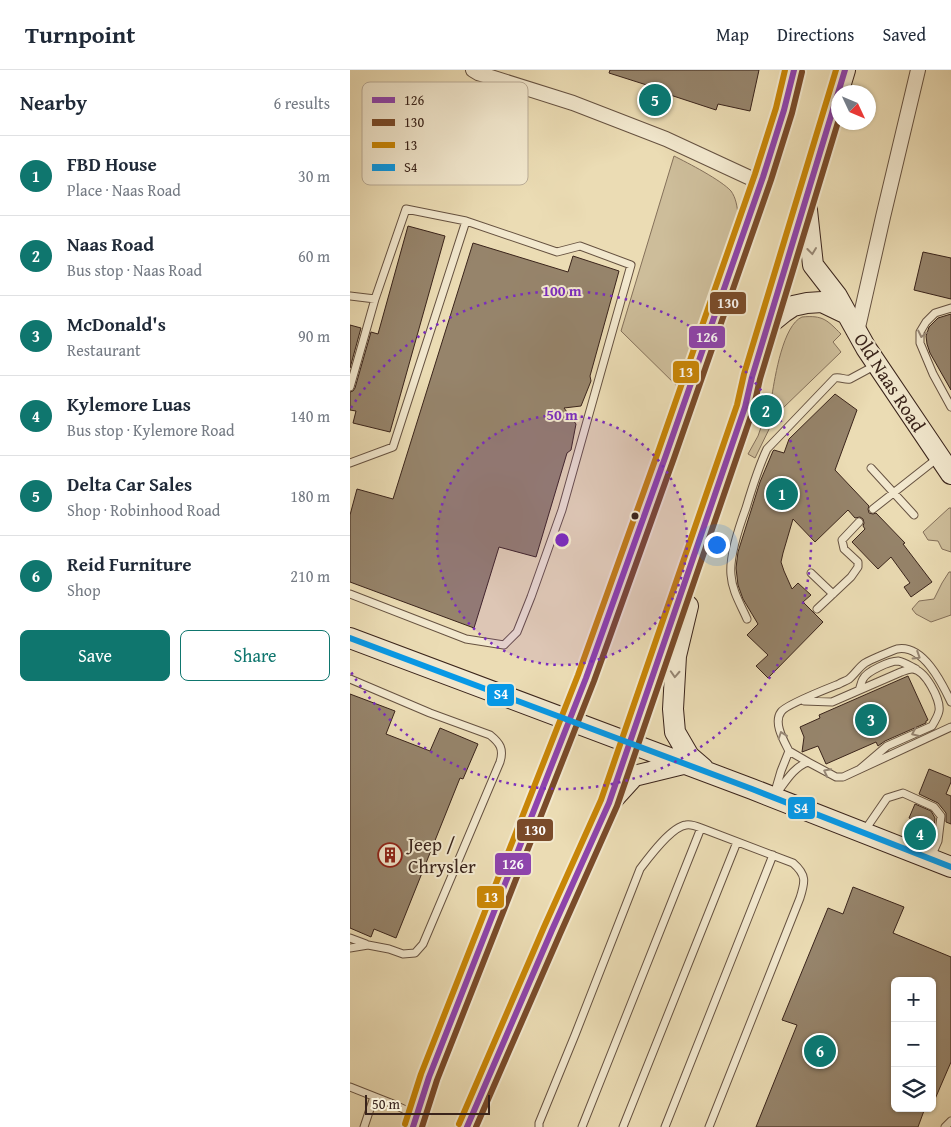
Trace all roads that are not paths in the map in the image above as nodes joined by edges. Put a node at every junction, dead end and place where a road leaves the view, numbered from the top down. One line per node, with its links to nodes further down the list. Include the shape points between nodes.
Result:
1 (473, 70): 5 (street)
2 (794, 70): 7 (main road)
3 (845, 70): 8 (main road)
4 (918, 70): 15 (street)
5 (506, 82)
6 (528, 89): 7 (street, via 666,139)
7 (761, 183): 39 (main road)
8 (806, 203): 13 (main road, Old Naas Road, one-way to 13, via 813,265); 14 (main road)
9 (466, 221): 11 (lane, via 406,209); 20 (lane, via 393,447); 29 (lane, via 557,252 580,246 631,265 562,510 517,632 504,645 466,639)
10 (350, 296): 11 (lane)
11 (375, 299): 17 (lane)
12 (951, 308): 18 (lane, one-way to 18, via 935,313 920,332 920,343)
13 (847, 314): 14 (main road, Old Naas Road, via 822,302 807,303 793,306); 15 (main road, Old Naas Road)
14 (768, 325): 24 (main road, via 745,407)
15 (857, 332): 16 (main road, Old Naas Road)
16 (876, 364): 19 (main road, Old Naas Road); 32 (lane, via 850,379 835,378 766,449 738,532 730,574)
17 (350, 387)
18 (951, 406)
19 (939, 457): 22 (main road, Old Naas Road); 23 (lane)
20 (350, 463)
21 (871, 468): 23 (lane)
22 (951, 474)
23 (894, 493): 25 (lane); 26 (lane)
24 (710, 507): 41 (main road); 46 (main road, one-way to 46, via 705,550 676,656 672,709 675,732 689,756)
25 (873, 509)
26 (914, 515)
27 (859, 522): 30 (lane, via 842,540 844,549 858,562 858,567)
28 (811, 573): 30 (lane)
29 (350, 594)
30 (833, 594): 31 (lane)
31 (817, 609)
32 (747, 618)
33 (350, 638): 39 (main road)
34 (916, 670): 36 (lane, via 900,672); 36 (lane, via 894,661 871,671); 45 (lane, one-way to 45, via 928,679 939,704 932,726 888,746)
35 (350, 679): 56 (lane, via 490,736 497,742 502,755 423,944 415,953 403,954)
36 (859, 690): 37 (lane, via 832,702)
37 (801, 701): 38 (lane, one-way to 38, via 848,680 865,663 897,649 921,657 936,674); 42 (lane, one-way to 37, via 782,737 779,717 783,709)
38 (951, 702)
39 (570, 721): 41 (main road); 60 (main road)
40 (951, 727): 45 (lane)
41 (629, 743): 44 (main road); 48 (main road)
42 (789, 751): 43 (lane); 47 (lane)
43 (808, 762): 45 (lane, one-way to 43, via 840,777); 47 (lane, via 793,772)
44 (683, 764): 46 (main road); 48 (main road, via 634,776)
45 (860, 769)
46 (707, 772): 47 (main road)
47 (773, 798): 50 (main road)
48 (608, 803): 63 (main road)
49 (701, 828): 51 (lane); 64 (lane, via 689,824 677,828 640,869); 65 (lane)
50 (863, 832): 53 (main road); 53 (lane, via 887,798 903,794 934,807 941,816 938,841)
51 (737, 842): 52 (lane); 66 (lane)
52 (773, 855): 67 (lane); 68 (lane, via 800,869 804,886)
53 (930, 859): 54 (main road)
54 (951, 867)
55 (350, 938): 56 (lane)
56 (368, 945): 57 (lane)
57 (350, 948)
58 (350, 1087): 59 (lane)
59 (374, 1097): 60 (lane, via 393,1104); 62 (lane)
60 (414, 1121)
61 (951, 1121): 69 (lane)
62 (364, 1127)
63 (467, 1127)
64 (539, 1127)
65 (582, 1127)
66 (623, 1127)
67 (665, 1127)
68 (709, 1127)
69 (945, 1127)

